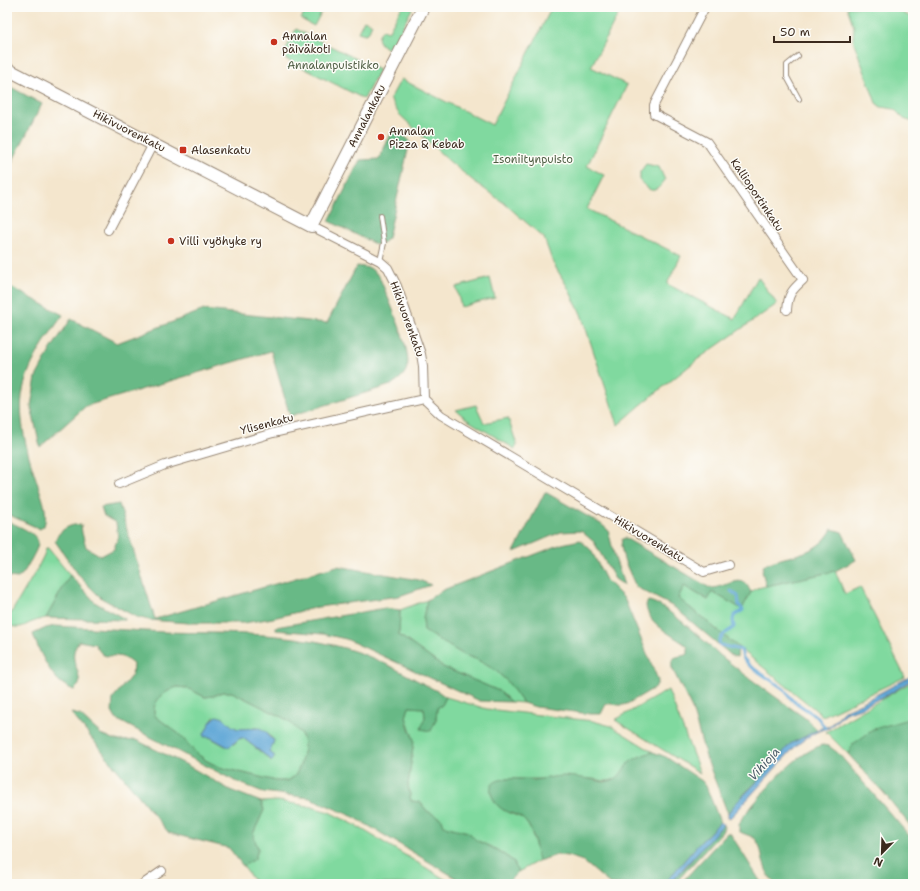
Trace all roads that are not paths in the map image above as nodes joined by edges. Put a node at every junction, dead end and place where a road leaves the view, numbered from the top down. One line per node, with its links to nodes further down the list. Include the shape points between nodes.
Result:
1 (423, 7): 8 (street, Annalankatu)
2 (705, 7): 11 (street, Kallioportinkatu, via 654,105 654,114 707,142 803,280 788,299)
3 (798, 56): 5 (lane, via 787,65 787,77)
4 (7, 69): 6 (street, Hikivuorenkatu)
5 (799, 99)
6 (153, 144): 8 (street, Hikivuorenkatu); 9 (street)
7 (380, 216): 10 (lane, via 384,242)
8 (311, 226): 10 (street, Hikivuorenkatu)
9 (108, 230)
10 (380, 261): 12 (street, Hikivuorenkatu, via 388,268 397,286 421,354)
11 (787, 310)
12 (424, 398): 13 (street, Ylisenkatu, via 273,433 165,465); 14 (street, Hikivuorenkatu, via 440,415 704,572)
13 (119, 484)
14 (728, 565)
15 (162, 871): 16 (street)
16 (143, 884)

